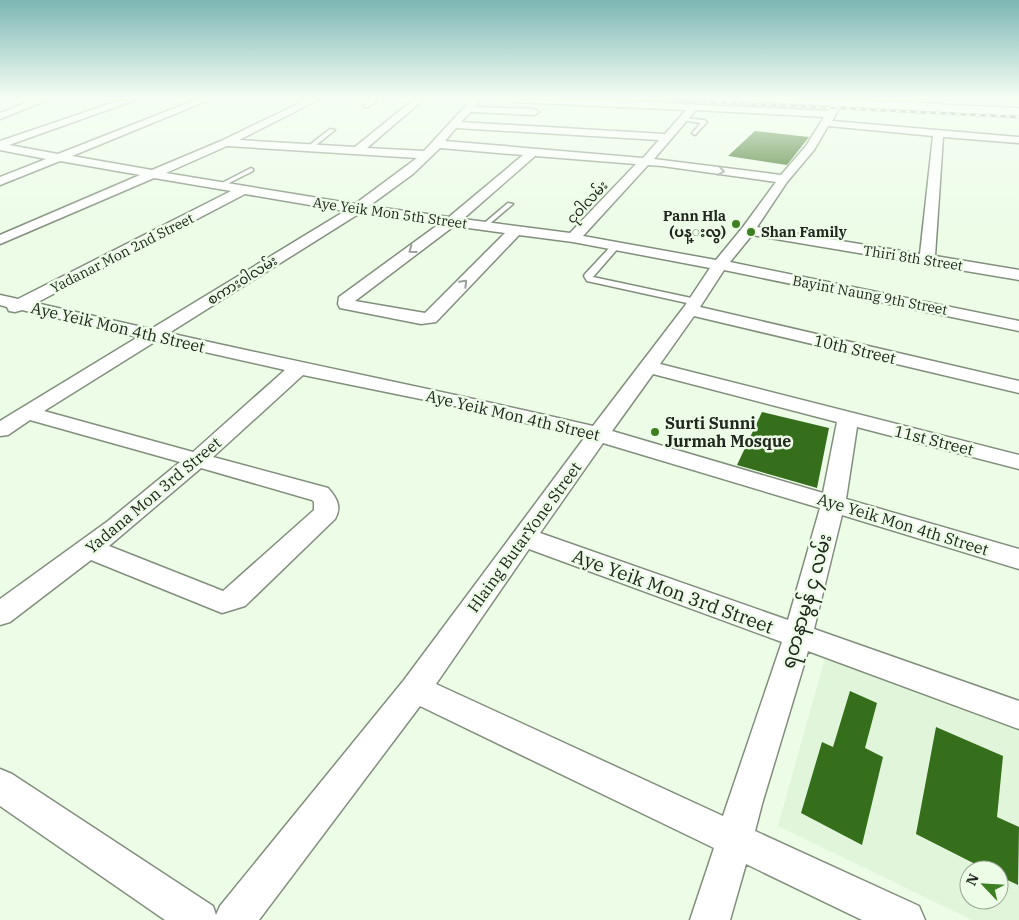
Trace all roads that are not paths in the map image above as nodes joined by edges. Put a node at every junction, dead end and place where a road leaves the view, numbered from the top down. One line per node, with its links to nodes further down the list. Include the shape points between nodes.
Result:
1 (99, 142): 14 (street)
2 (225, 142): 10 (street); 17 (street)
3 (317, 142): 10 (lane)
4 (368, 142): 12 (street)
5 (438, 142): 11 (street, စကား၀ါလမ်း)
6 (664, 142): 15 (street, ငုဝါလမ်း)
7 (813, 142): 18 (street, Hlaing ButarYone Street)
8 (937, 142): 31 (street)
9 (0, 146): 14 (street, Aye Yeik Mon 5th Street)
10 (309, 148): 12 (street)
11 (431, 150): 12 (street); 13 (street); 23 (street, စကား၀ါလမ်း)
12 (357, 151)
13 (533, 152): 15 (street); 24 (street)
14 (61, 157): 17 (street, Aye Yeik Mon 5th Street); 19 (street)
15 (646, 161): 18 (street, one-way to 18); 28 (street, ငုဝါလမ်း)
16 (251, 170): 20 (lane)
17 (153, 174): 20 (street, Aye Yeik Mon 5th Street); 29 (street)
18 (784, 179): 27 (street, Hlaing ButarYone Street)
19 (0, 180)
20 (219, 186): 21 (street, Aye Yeik Mon 5th Street)
21 (243, 190): 23 (street, Aye Yeik Mon 5th Street); 35 (street, Yadanar Mon 2nd Street)
22 (510, 204): 25 (lane)
23 (356, 209): 24 (street, Aye Yeik Mon 5th Street); 39 (street, စကား၀ါလမ်း)
24 (452, 221): 25 (street, Aye Yeik Mon 5th Street); 26 (street, one-way to 26, via 347,297 346,304 430,318)
25 (484, 226): 26 (street, Aye Yeik Mon 5th Street)
26 (516, 230): 28 (street, Aye Yeik Mon 5th Street)
27 (748, 230): 31 (street, Thiri 8th Street); 32 (street, Hlaing ButarYone Street)
28 (573, 238): 30 (street, Aye Yeik Mon 5th Street)
29 (0, 240)
30 (616, 246): 32 (street, Aye Yeik Mon 5th Street); 36 (lane, via 588,276 590,279)
31 (927, 260): 33 (street, Thiri 8th Street)
32 (720, 265): 36 (street, Hlaing ButarYone Street); 38 (street, Bayint Naung 9th Street)
33 (1019, 275)
34 (0, 300): 35 (street, Aye Yeik Mon 4th Street)
35 (21, 304): 37 (street, Yadanar Mon 2nd Street); 39 (street, Aye Yeik Mon 4th Street)
36 (693, 306): 40 (street, Hlaing ButarYone Street); 42 (street, 10th Street)
37 (0, 315)
38 (1019, 326)
39 (153, 334): 41 (street, Aye Yeik Mon 4th Street); 43 (street, စကား၀ါလမ်း)
40 (648, 367): 44 (street); 46 (street, Hlaing ButarYone Street)
41 (299, 368): 46 (street, Aye Yeik Mon 4th Street); 47 (street, Yadana Mon 3rd Street)
42 (1019, 387)
43 (27, 413): 45 (street, စကား၀ါလမ်း); 47 (street)
44 (848, 418): 48 (street, 11st Street); 49 (street, ရတနာမွန် ၄ လမ်း)
45 (0, 430)
46 (598, 434): 49 (street, Aye Yeik Mon 4th Street); 50 (street, Hlaing ButarYone Street)
47 (197, 460): 51 (street, Yadana Mon 3rd Street); 51 (street, via 320,494 326,501 326,514 235,598 222,602)
48 (1019, 462)
49 (833, 503): 52 (street, Aye Yeik Mon 4th Street); 54 (street, ရတနာမွန် ၄ လမ်း)
50 (524, 537): 54 (street, Aye Yeik Mon 3rd Street); 55 (street, Hlaing ButarYone Street)
51 (90, 549): 53 (street, Yadana Mon 3rd Street)
52 (1019, 559)
53 (0, 614)
54 (798, 636): 56 (street, Aye Yeik Mon 3rd Street); 58 (street, ရတနာမွန် ၄ လမ်း)
55 (415, 689): 58 (street); 60 (street, Hlaing ButarYone Street)
56 (1019, 715)
57 (0, 786): 59 (street)
58 (735, 840): 61 (street, ရတနာမွန် ၄ လမ်း); 62 (street)
59 (199, 920)
60 (234, 920)
61 (710, 920)
62 (905, 920)

